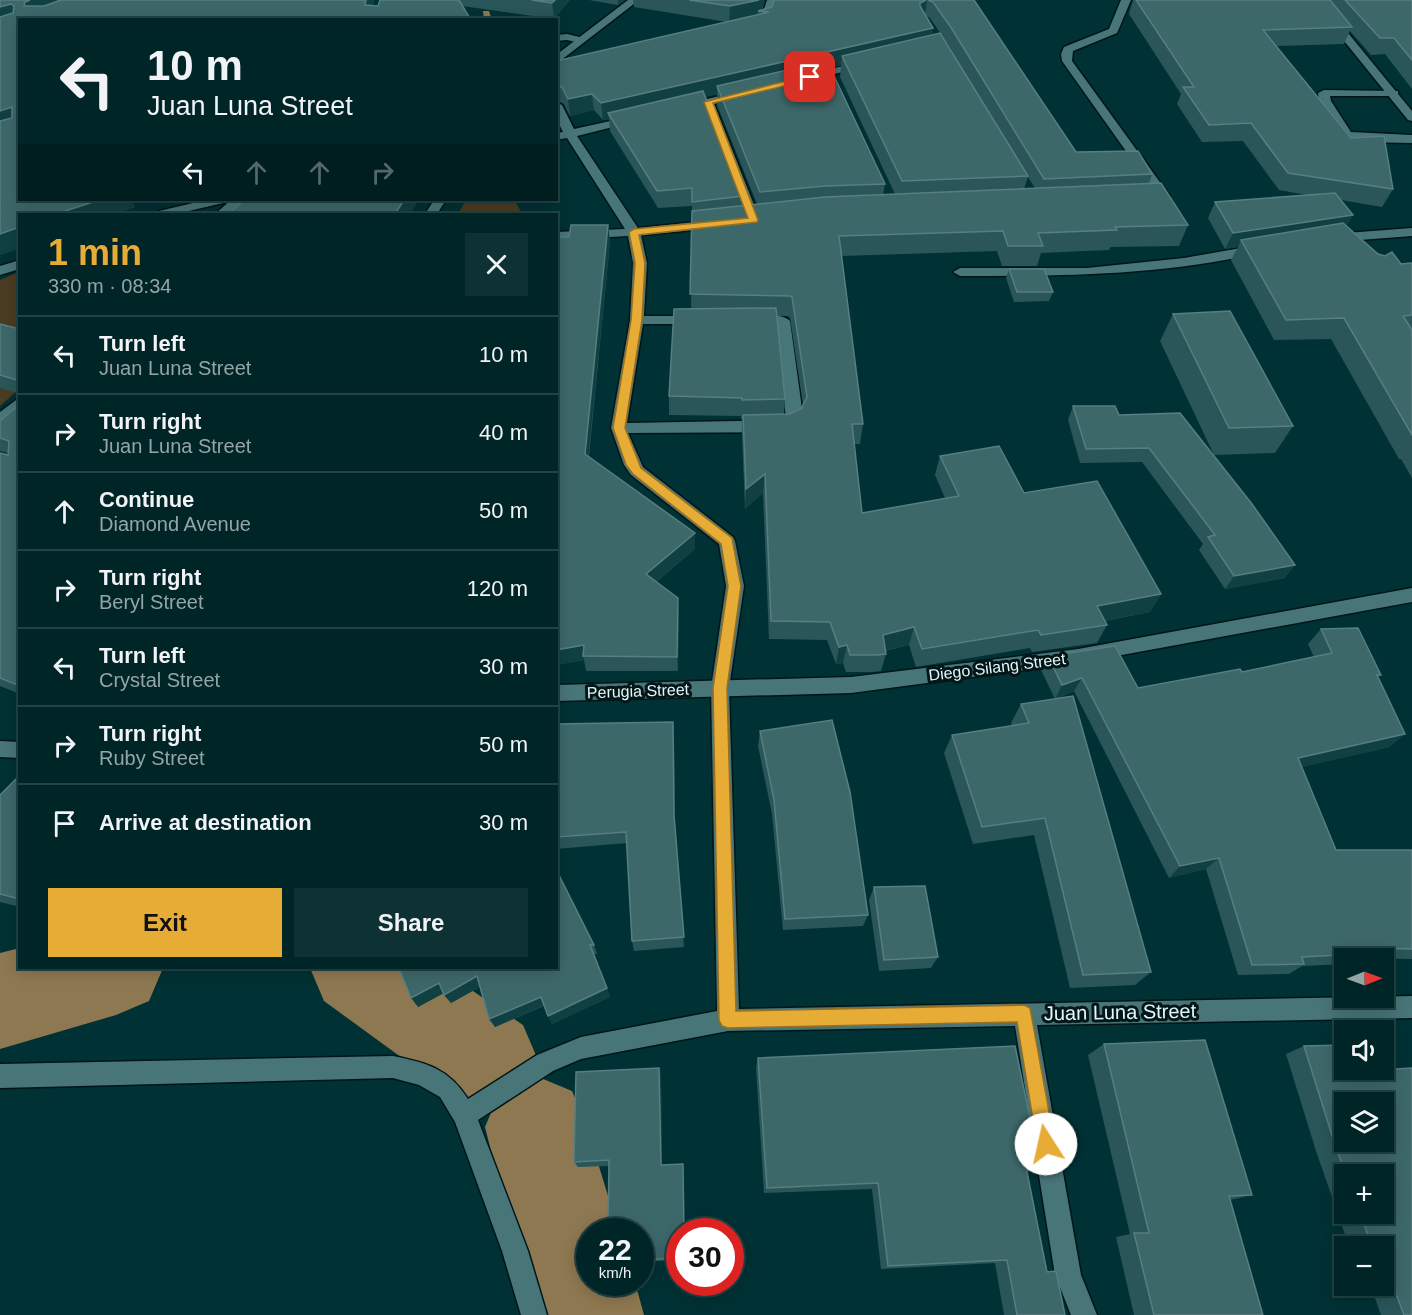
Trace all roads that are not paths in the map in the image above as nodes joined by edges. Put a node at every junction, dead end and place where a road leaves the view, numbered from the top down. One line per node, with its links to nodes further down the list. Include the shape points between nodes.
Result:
1 (634, 0): 7 (street)
2 (772, 0): 5 (street, via 765,20)
3 (1126, 0): 22 (street, via 1113,31 1068,49 1067,61)
4 (1316, 0): 14 (street)
5 (742, 25)
6 (558, 39): 7 (street)
7 (580, 40): 8 (street)
8 (558, 59)
9 (875, 62): 12 (street, via 832,77)
10 (568, 63): 11 (street)
11 (558, 66)
12 (797, 80)
13 (753, 91): 15 (street)
14 (1394, 93): 18 (street); 21 (street, via 1324,93 1347,135)
15 (708, 102): 16 (street); 27 (street, via 748,221)
16 (674, 110)
17 (558, 114): 20 (street)
18 (1412, 117)
19 (639, 118): 20 (street)
20 (563, 135): 27 (street)
21 (1412, 139)
22 (1155, 197)
23 (215, 201): 25 (street)
24 (237, 201): 26 (street)
25 (167, 213)
26 (222, 213)
27 (634, 232): 29 (street); 35 (street, via 640,263)
28 (1412, 232): 31 (street, via 1330,238)
29 (558, 236)
30 (1267, 247): 34 (street, via 1184,262 1087,272)
31 (1350, 250)
32 (18, 265): 33 (street)
33 (0, 271)
34 (960, 272)
35 (637, 320): 36 (street); 40 (street)
36 (716, 320)
37 (738, 321): 40 (street, via 783,321 793,423 786,427)
38 (18, 404): 39 (street)
39 (0, 420)
40 (619, 428): 42 (street, via 637,471 727,541 734,599)
41 (1412, 595): 42 (street, Diego Silang Street, via 1078,656 851,685)
42 (720, 688): 43 (street, Perugia Street); 48 (street)
43 (558, 693)
44 (0, 749): 45 (street)
45 (18, 750)
46 (1412, 1007): 47 (street, Juan Luna Street)
47 (1024, 1014): 48 (street, Juan Luna Street); 52 (street, via 1068,1275)
48 (728, 1020): 50 (street, Juan Luna Street, via 580,1048 545,1063)
49 (0, 1076): 50 (street, via 393,1067 423,1074 448,1089)
50 (464, 1115): 51 (street, via 515,1251)
51 (534, 1315)
52 (1084, 1315)

